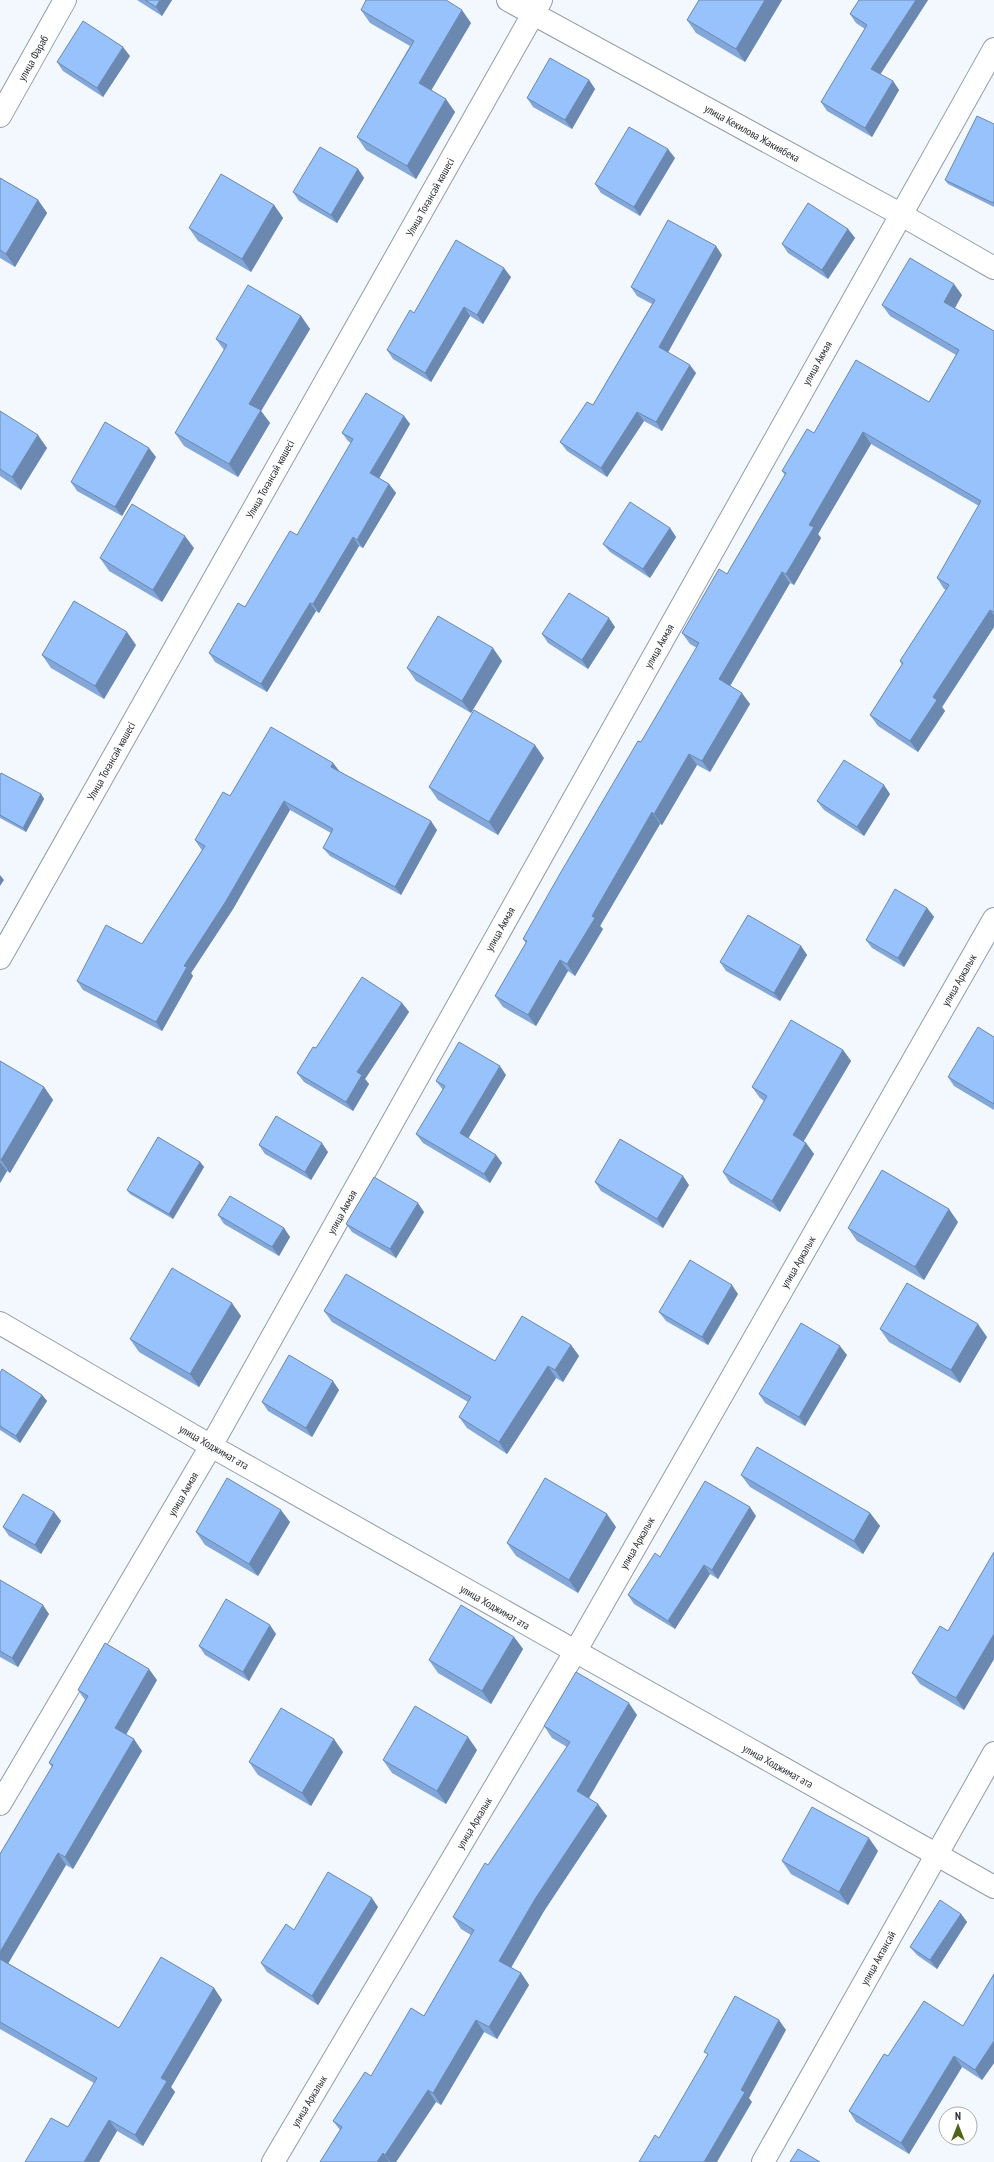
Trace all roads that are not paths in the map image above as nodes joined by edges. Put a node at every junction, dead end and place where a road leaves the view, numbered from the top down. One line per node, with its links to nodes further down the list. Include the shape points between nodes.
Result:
1 (65, 0): 5 (street, улица Фараб)
2 (508, 0): 3 (street, улица Кекилова Жакиябека)
3 (537, 7): 6 (street, улица Кекилова Жакиябека); 9 (street, Улица Тоғансай көшесі)
4 (994, 49): 6 (street, улица Акмая)
5 (0, 116)
6 (900, 214): 7 (street, улица Кекилова Жакиябека); 11 (street, улица Акмая)
7 (994, 268)
8 (994, 919): 12 (street, улица Аркалык)
9 (0, 958)
10 (0, 1322): 11 (street, улица Ходжимат ата)
11 (211, 1446): 12 (street, улица Ходжимат ата); 14 (street, улица Акмая)
12 (575, 1652): 15 (street, улица Ходжимат ата); 17 (street, улица Аркалык)
13 (994, 1753): 15 (street, улица Актансай)
14 (0, 1804)
15 (936, 1854): 16 (street, улица Ходжимат ата); 18 (street, улица Актансай)
16 (994, 1887)
17 (273, 2162)
18 (763, 2162)

